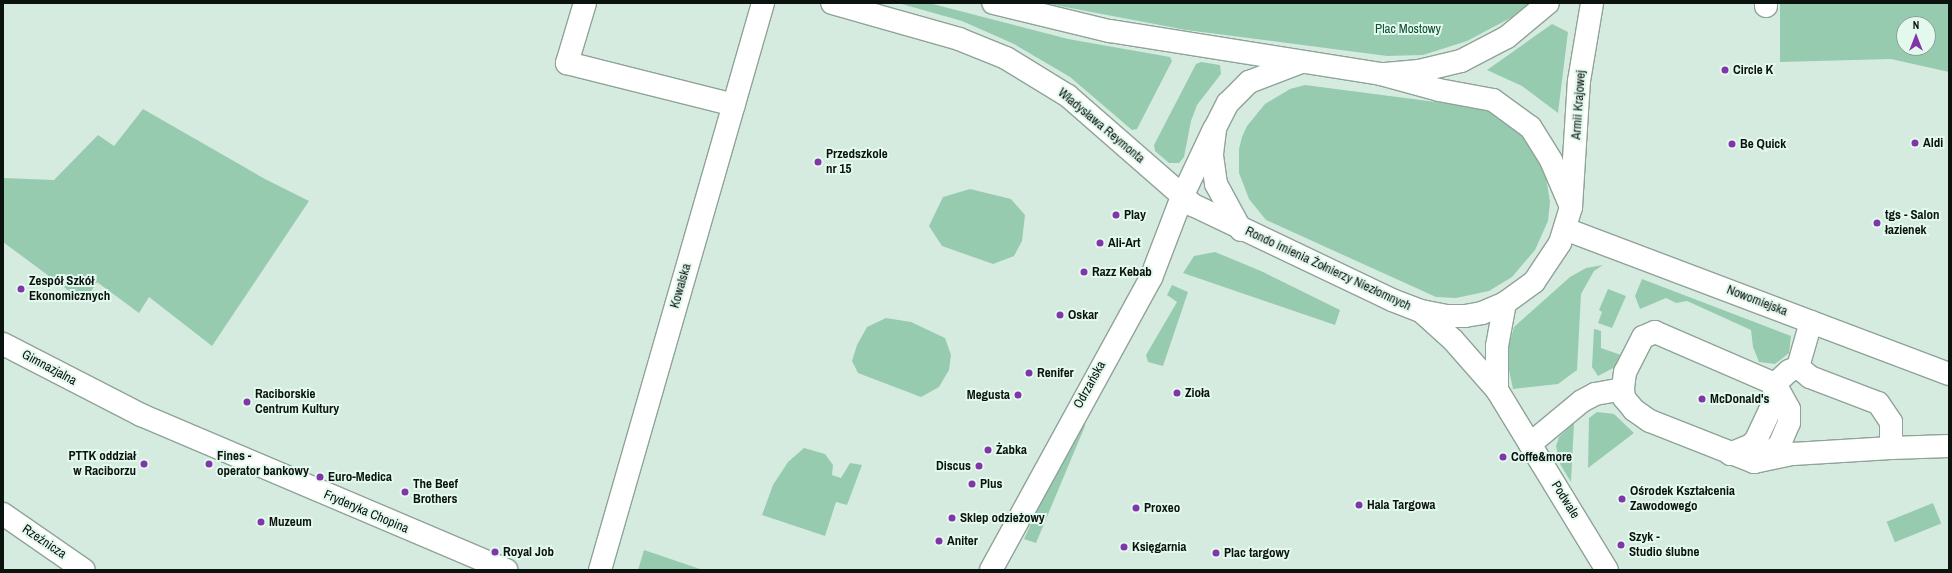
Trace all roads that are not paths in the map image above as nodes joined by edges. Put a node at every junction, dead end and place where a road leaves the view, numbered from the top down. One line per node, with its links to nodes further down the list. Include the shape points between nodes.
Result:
1 (585, 3): 9 (street, via 567,64)
2 (763, 3): 9 (street, Kowalska)
3 (832, 3): 11 (street, Władysława Reymonta, via 959,39 1006,58 1068,96)
4 (993, 3): 7 (street, via 1110,31)
5 (1548, 3): 8 (street, via 1507,37 1461,61 1419,71)
6 (1592, 3): 12 (street, Armii Krajowej, via 1579,87)
7 (1303, 61): 8 (street, Rondo imienia Żołnierzy Niezłomnych); 10 (street, Rondo imienia Żołnierzy Niezłomnych, via 1249,82 1228,103)
8 (1381, 74): 12 (street, Rondo imienia Żołnierzy Niezłomnych, via 1439,90 1493,100 1510,110 1530,127 1544,145)
9 (734, 105): 33 (street, Kowalska)
10 (1215, 128): 11 (street); 14 (street, Rondo imienia Żołnierzy Niezłomnych, via 1212,154 1216,184)
11 (1182, 197): 14 (street); 34 (street, Odrzańska, via 1151,278)
12 (1571, 207): 13 (street, Rondo imienia Żołnierzy Niezłomnych)
13 (1566, 229): 15 (street, Rondo imienia Żołnierzy Niezłomnych, via 1554,255 1541,274); 17 (street, Nowomiejska)
14 (1241, 230): 16 (street, Rondo imienia Żołnierzy Niezłomnych)
15 (1505, 303): 16 (street, Rondo imienia Żołnierzy Niezłomnych, via 1482,313 1464,316 1446,316); 23 (street, via 1497,346)
16 (1421, 311): 23 (street, Podwale, via 1453,340)
17 (1811, 322): 19 (street); 20 (street, Nowomiejska)
18 (3, 344): 24 (street, Gimnazjalna)
19 (1798, 367): 21 (street, via 1789,371); 27 (street, via 1810,377 1878,403 1891,422)
20 (1949, 374)
21 (1775, 384): 22 (street, via 1655,332 1643,337 1639,343 1625,372); 28 (street, via 1772,406 1756,440 1751,445); 29 (street, via 1789,409 1789,423 1779,446)
22 (1623, 389): 25 (street, via 1595,394 1582,401); 28 (street, via 1628,404 1650,421)
23 (1496, 390): 25 (street, Podwale)
24 (95, 392): 32 (street, Fryderyka Chopina, via 170,428)
25 (1530, 444): 35 (street, Podwale)
26 (1949, 446): 27 (street)
27 (1891, 448): 29 (street, via 1793,454)
28 (1730, 454): 29 (street)
29 (1754, 462)
30 (3, 514): 31 (street, Rzeźnicza)
31 (84, 570)
32 (507, 570)
33 (600, 570)
34 (991, 570)
35 (1607, 570)

